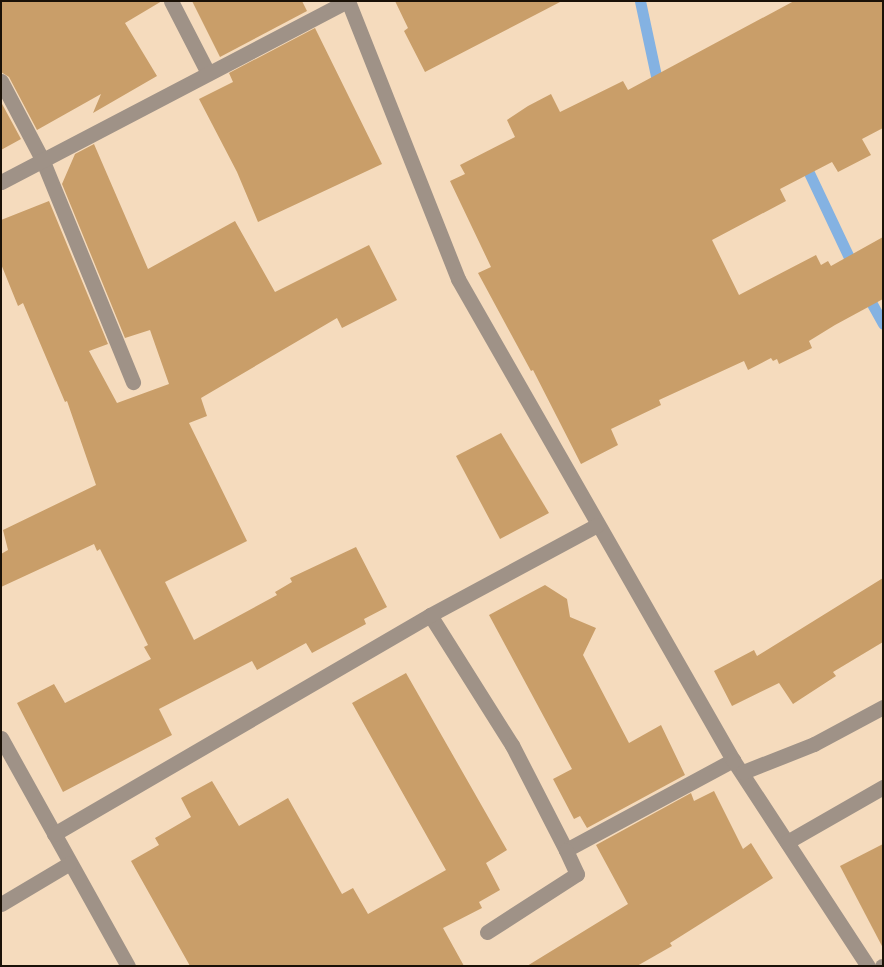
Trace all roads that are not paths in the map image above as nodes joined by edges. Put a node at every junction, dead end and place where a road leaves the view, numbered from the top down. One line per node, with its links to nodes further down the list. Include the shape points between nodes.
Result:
1 (171, 1): 3 (street)
2 (347, 1): 3 (street); 8 (street, via 458,279)
3 (208, 74): 5 (street)
4 (1, 81): 5 (street)
5 (42, 159): 6 (street); 7 (street)
6 (1, 182)
7 (133, 382)
8 (597, 525): 9 (street); 12 (street)
9 (430, 615): 15 (street); 17 (street, via 512,745)
10 (883, 708): 13 (street, via 814,744)
11 (1, 738): 15 (street)
12 (733, 760): 13 (street); 17 (street)
13 (743, 772): 16 (street)
14 (883, 787): 16 (street)
15 (54, 834): 18 (street)
16 (787, 842): 22 (street)
17 (566, 850): 20 (street, via 577,874)
18 (70, 863): 19 (street); 21 (street)
19 (1, 904)
20 (487, 932)
21 (128, 966)
22 (868, 966)

